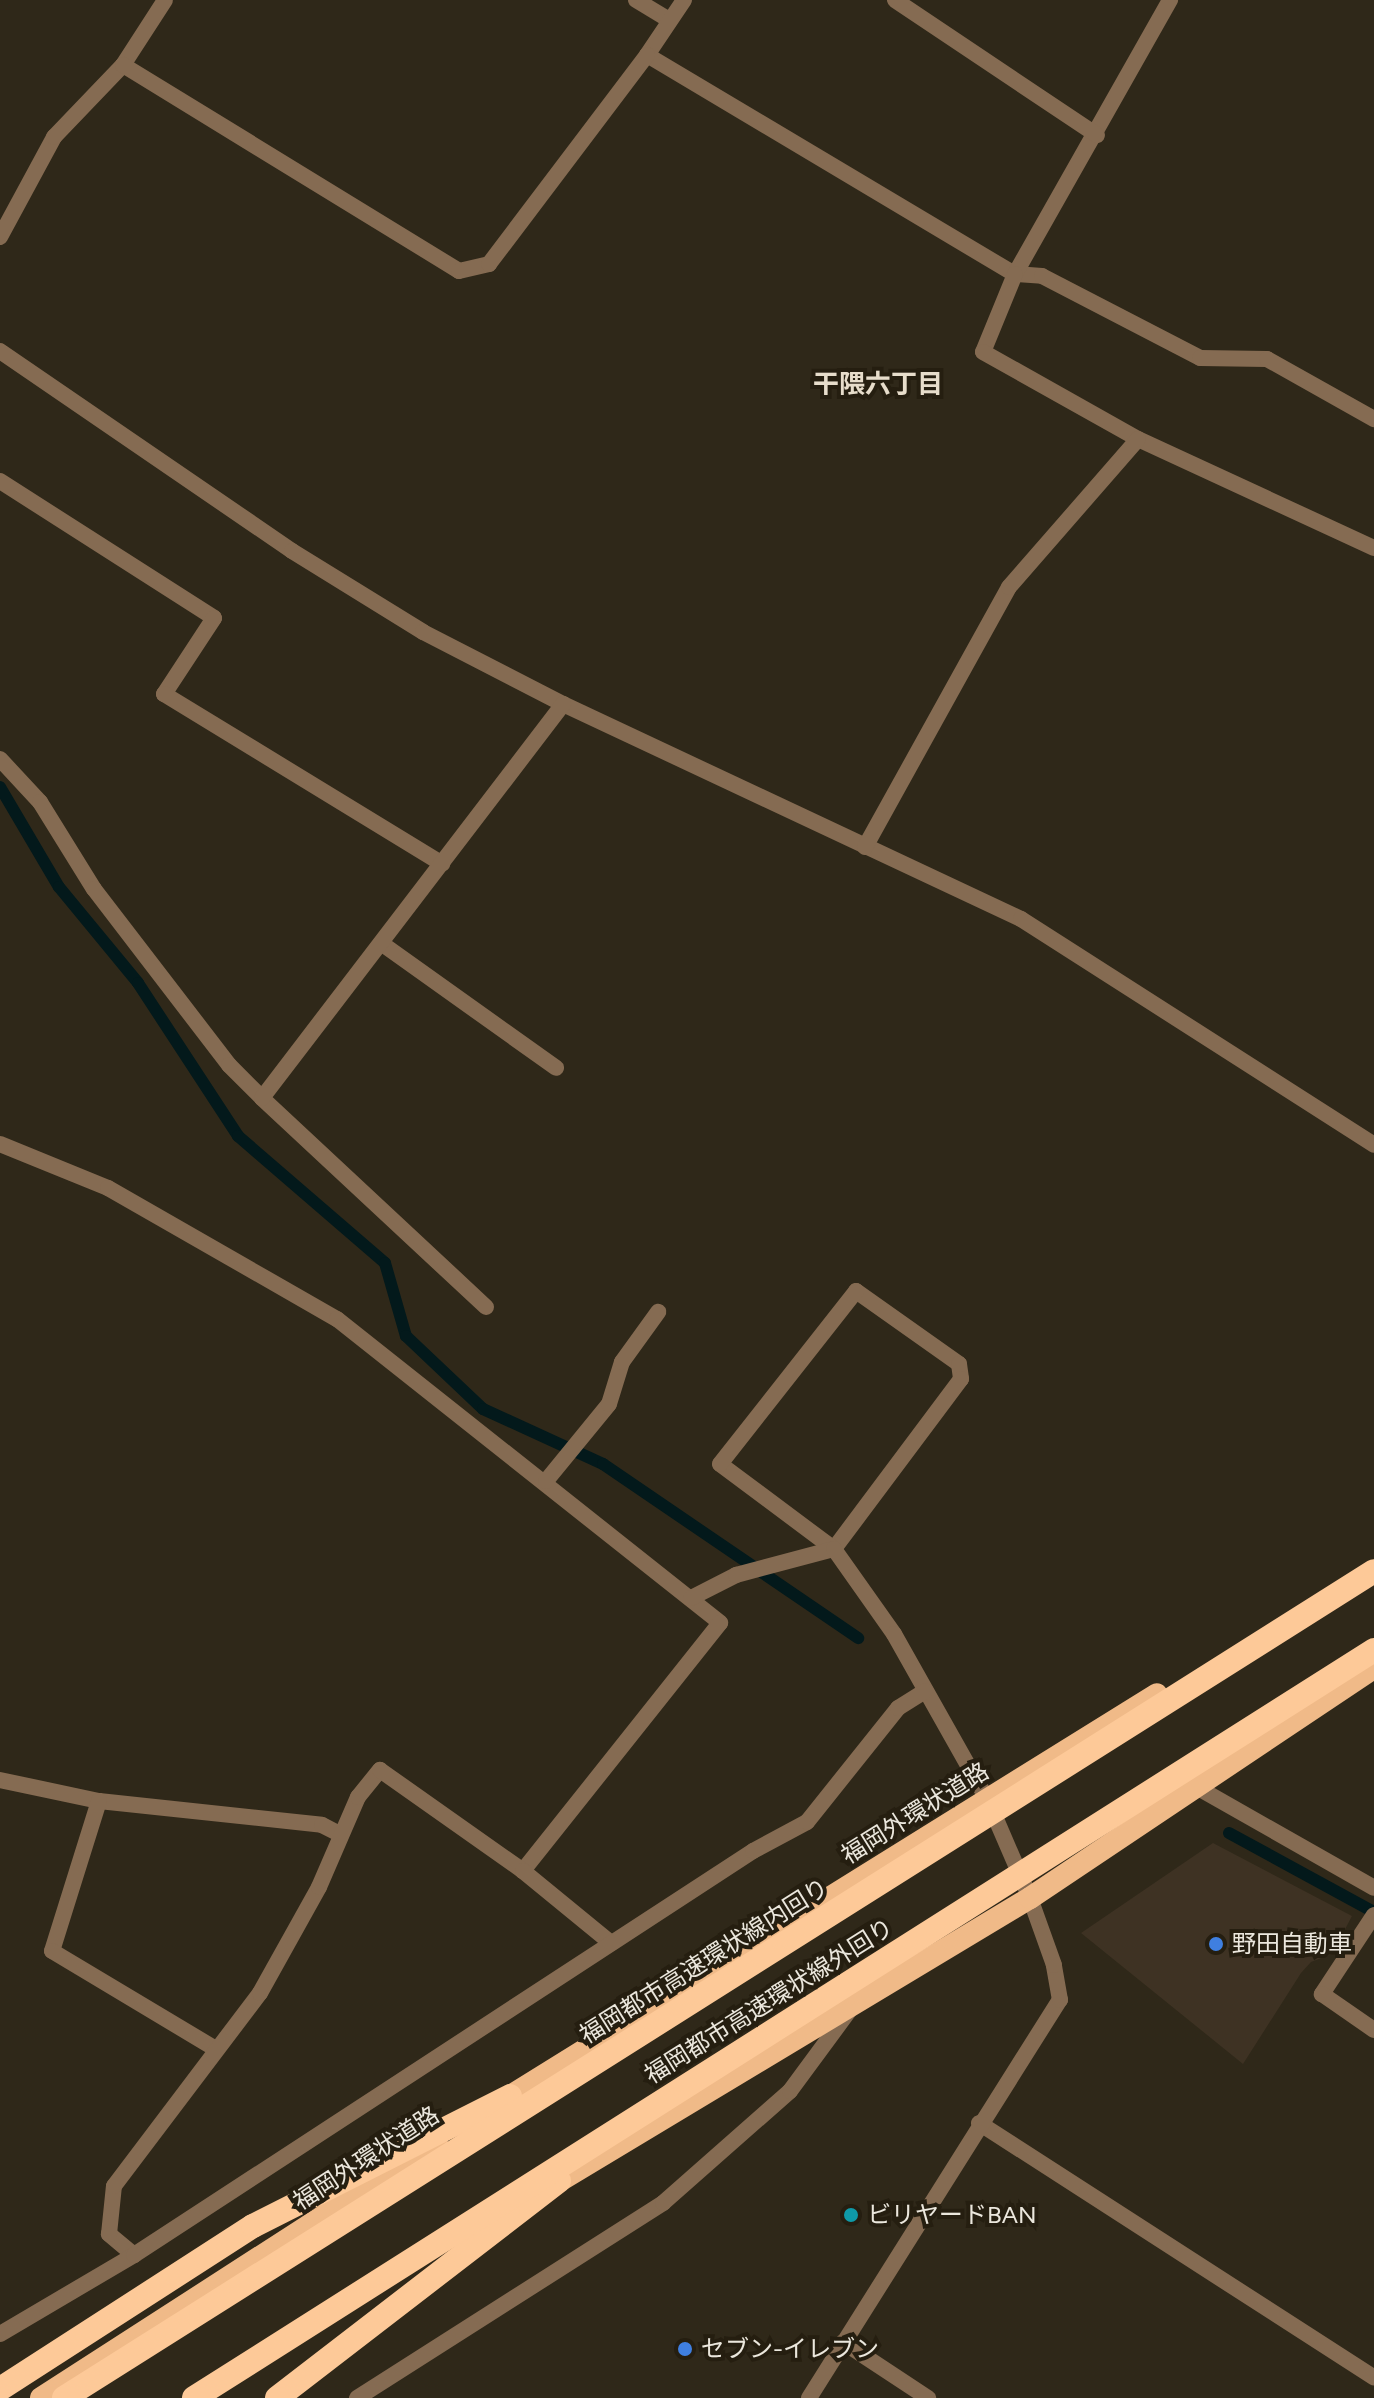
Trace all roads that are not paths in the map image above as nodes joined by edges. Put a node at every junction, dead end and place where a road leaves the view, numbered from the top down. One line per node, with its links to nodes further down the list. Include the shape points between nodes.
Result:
1 (165, 0): 8 (street)
2 (636, 0): 6 (street)
3 (684, 0): 6 (street)
4 (895, 0): 9 (street)
5 (1170, 0): 9 (street)
6 (669, 20): 7 (street)
7 (647, 55): 8 (street, via 489,264 459,271); 11 (street)
8 (123, 65): 10 (street, via 54,137)
9 (1097, 135): 11 (street)
10 (0, 237)
11 (1015, 274): 13 (street, via 1042,276 1200,358 1267,359); 14 (street, via 983,352)
12 (0, 351): 17 (street, via 292,551 423,632)
13 (1374, 419)
14 (1138, 439): 16 (street); 19 (street, via 1009,587)
15 (0, 481): 20 (street, via 214,618 164,694)
16 (1374, 548)
17 (563, 704): 19 (street); 20 (street)
18 (0, 759): 23 (street, via 40,802 94,889 229,1065)
19 (865, 847): 25 (street, via 1021,919)
20 (442, 864): 21 (street)
21 (381, 943): 22 (street); 23 (street)
22 (556, 1068)
23 (262, 1098): 26 (street)
24 (0, 1144): 28 (street, via 108,1188 337,1319)
25 (1374, 1145)
26 (486, 1307)
27 (658, 1312): 28 (street, via 622,1362 609,1404)
28 (546, 1481): 32 (street)
29 (834, 1549): 29 (street, via 720,1464 856,1291 959,1364 961,1379); 32 (street, via 736,1575); 35 (street, via 894,1634)
30 (1374, 1560): 38 (highway, 福岡外環状道路)
31 (1374, 1571): 58 (highway, 福岡都市高速環状線内回り, bridge)
32 (691, 1598): 41 (street, via 720,1623)
33 (1374, 1650): 59 (highway, 福岡都市高速環状線外回り, bridge)
34 (1374, 1668): 37 (highway)
35 (925, 1691): 38 (street); 45 (street, via 898,1708 807,1822)
36 (0, 1780): 39 (street)
37 (1193, 1785): 42 (street); 43 (highway)
38 (987, 1799): 43 (street); 49 (highway, 福岡外環状道路)
39 (99, 1801): 40 (street, via 322,1825); 48 (street, via 52,1951)
40 (340, 1834): 41 (street, via 358,1797 380,1770); 48 (street, via 319,1887 260,1993)
41 (523, 1871): 45 (street)
42 (1374, 1888)
43 (1030, 1898): 46 (highway); 50 (street, via 1054,1965 1060,2000)
44 (1370, 1920): 47 (street, via 1322,1994)
45 (611, 1943): 52 (street)
46 (859, 1997): 51 (highway); 61 (street, via 790,2091 663,2203)
47 (1374, 2030)
48 (216, 2049): 52 (street, via 114,2186 109,2234)
49 (510, 2096): 56 (highway, via 253,2226); 57 (highway, 福岡外環状道路)
50 (979, 2123): 54 (street); 55 (street)
51 (559, 2181): 59 (highway); 60 (highway)
52 (134, 2255): 53 (street)
53 (0, 2334)
54 (843, 2342): 62 (street); 63 (street)
55 (1374, 2378)
56 (0, 2389)
57 (41, 2398)
58 (64, 2398)
59 (196, 2398)
60 (277, 2398)
61 (357, 2398)
62 (809, 2398)
63 (928, 2398)

